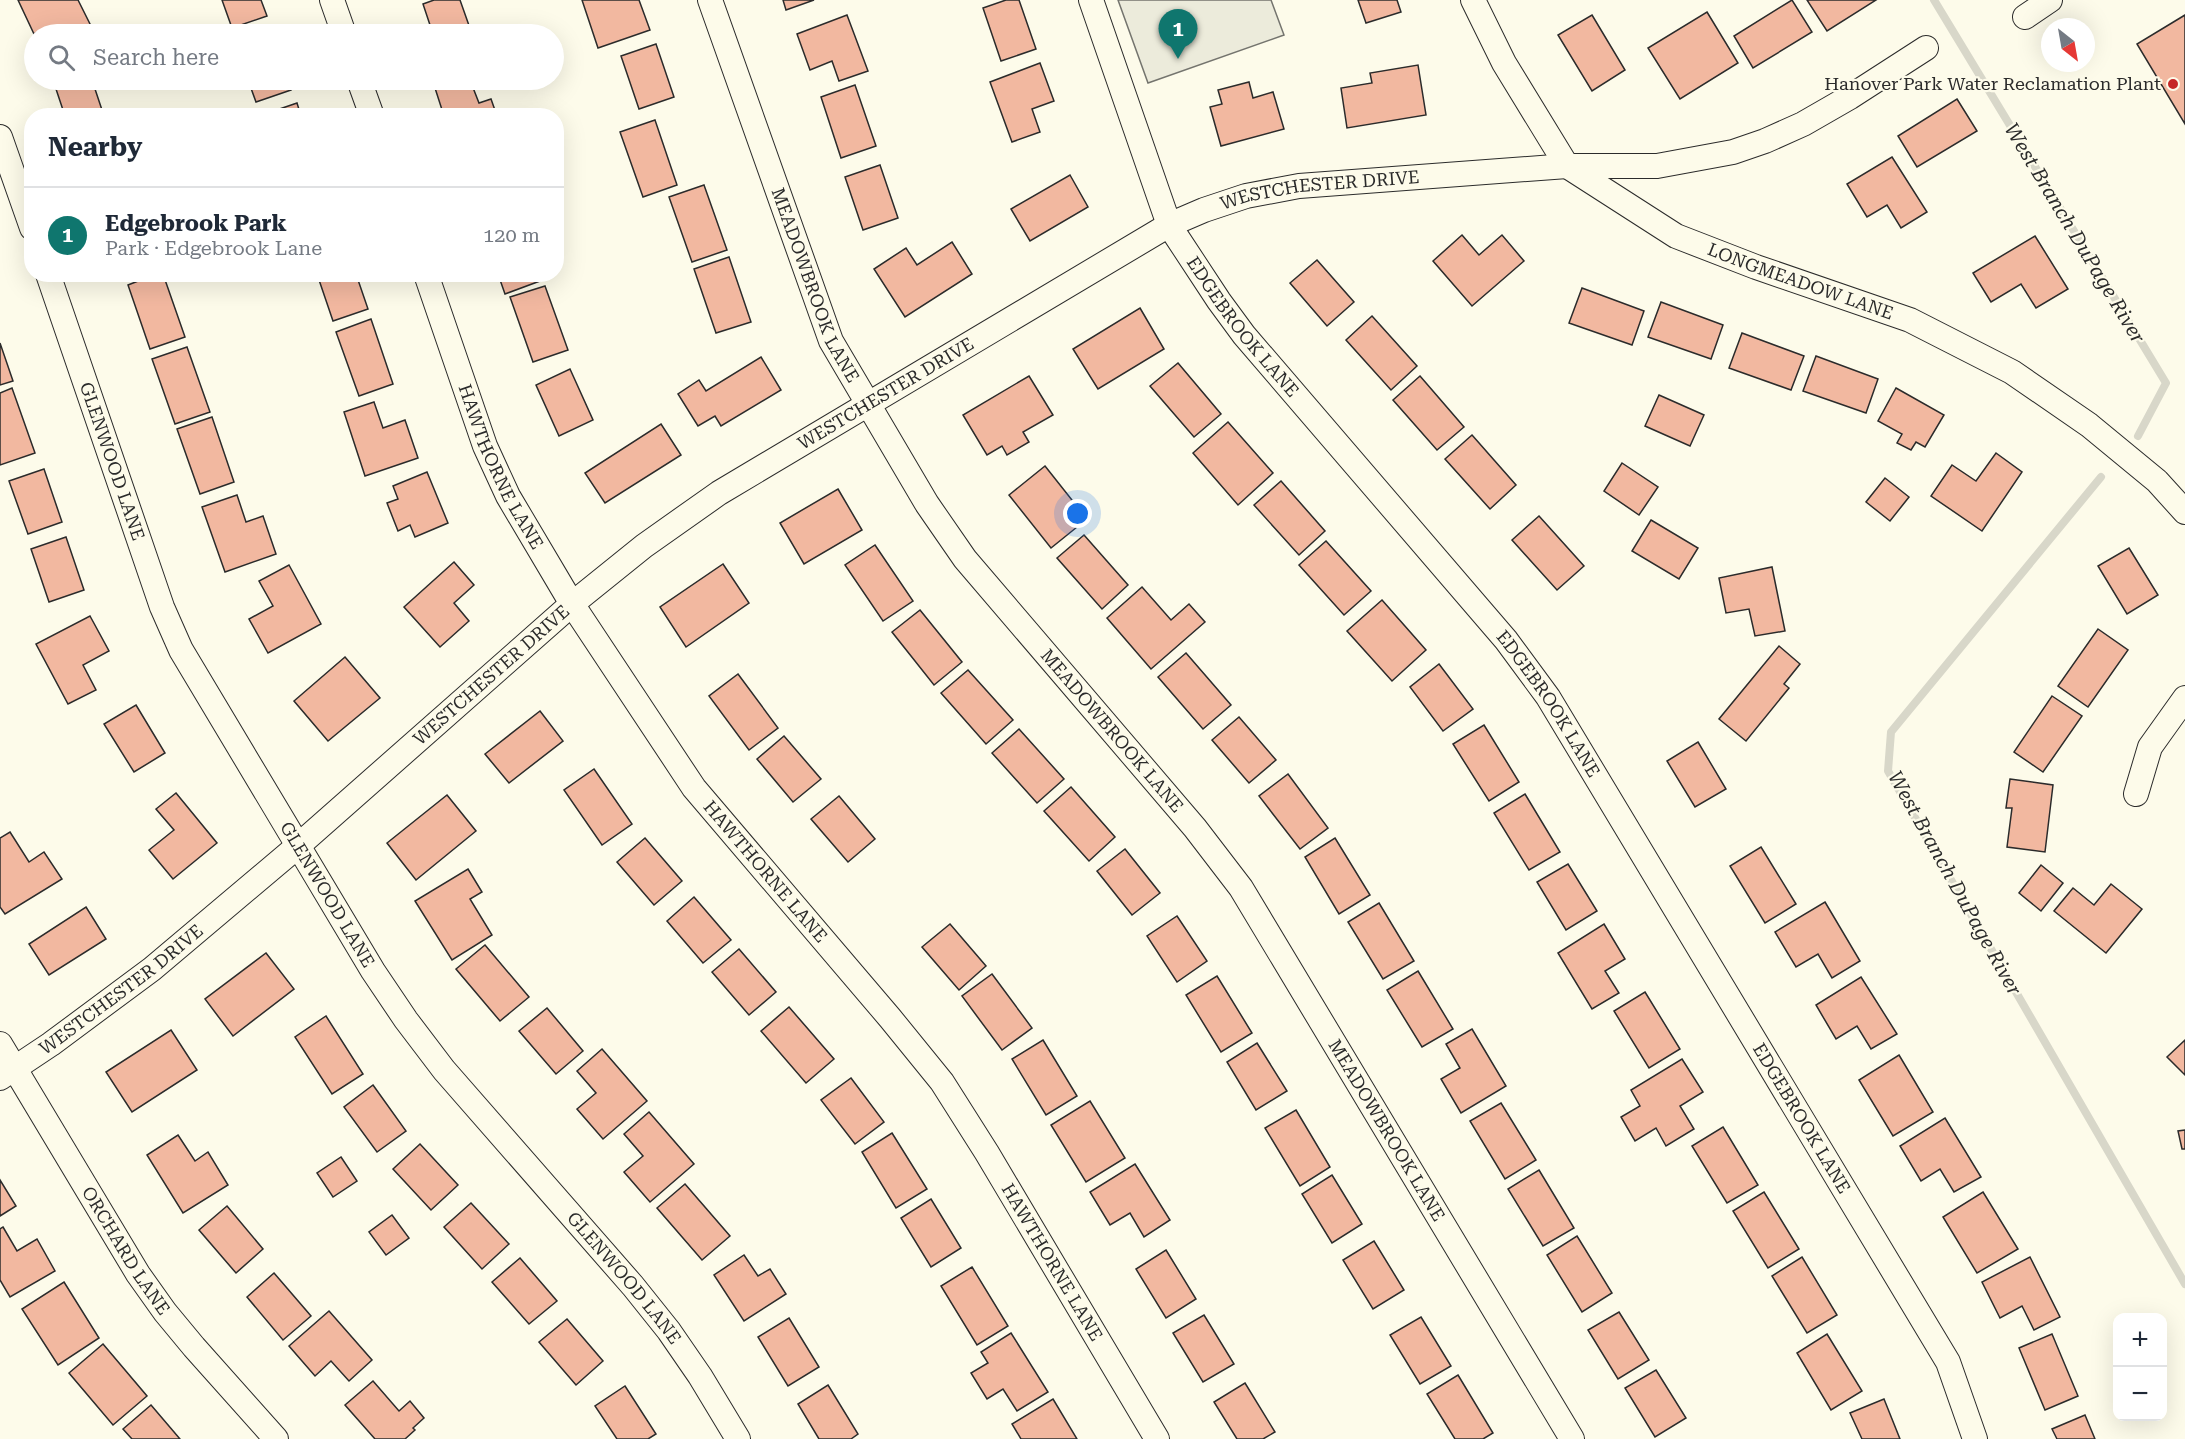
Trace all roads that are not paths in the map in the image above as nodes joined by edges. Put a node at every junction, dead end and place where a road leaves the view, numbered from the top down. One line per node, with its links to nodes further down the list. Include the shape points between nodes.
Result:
1 (332, 0): 7 (street)
2 (710, 0): 17 (street, MEADOWBROOK LANE, via 831,340)
3 (1091, 0): 14 (street, EDGEBROOK LANE)
4 (1473, 0): 12 (street, LONGMEADOW LANE, via 1504,63)
5 (2050, 0): 6 (street)
6 (2025, 16)
7 (340, 24)
8 (1926, 48): 12 (street, WESTCHESTER DRIVE, via 1803,124 1733,152 1657,165)
9 (363, 90): 10 (street)
10 (369, 108)
11 (0, 137): 13 (street)
12 (1567, 166): 14 (street, WESTCHESTER DRIVE, via 1299,186 1246,196); 18 (street, LONGMEADOW LANE, via 1676,236 1910,320 2012,372 2089,425 2157,481)
13 (24, 205)
14 (1169, 225): 17 (street, WESTCHESTER DRIVE); 29 (street, EDGEBROOK LANE, via 1244,335 1506,640 1548,696 1948,1362)
15 (51, 282): 22 (street, GLENWOOD LANE, via 162,607 182,650)
16 (429, 282): 19 (street, HAWTHORNE LANE, via 485,446 508,496)
17 (868, 405): 19 (street, WESTCHESTER DRIVE, via 719,494 644,546); 28 (street, MEADOWBROOK LANE, via 965,559 1196,828 1240,888)
18 (2185, 512)
19 (572, 604): 22 (street, WESTCHESTER DRIVE); 27 (street, HAWTHORNE LANE, via 694,788 942,1082)
20 (2185, 698): 21 (street, via 2150,747)
21 (2136, 794)
22 (299, 845): 24 (street, WESTCHESTER DRIVE, via 152,969); 26 (street, GLENWOOD LANE, via 406,1020 444,1070 669,1331)
23 (0, 1044): 24 (street, ORCHARD LANE)
24 (7, 1073): 25 (street, ORCHARD LANE, via 165,1312)
25 (276, 1439)
26 (738, 1439)
27 (1157, 1439)
28 (1572, 1439)
29 (1975, 1439)

